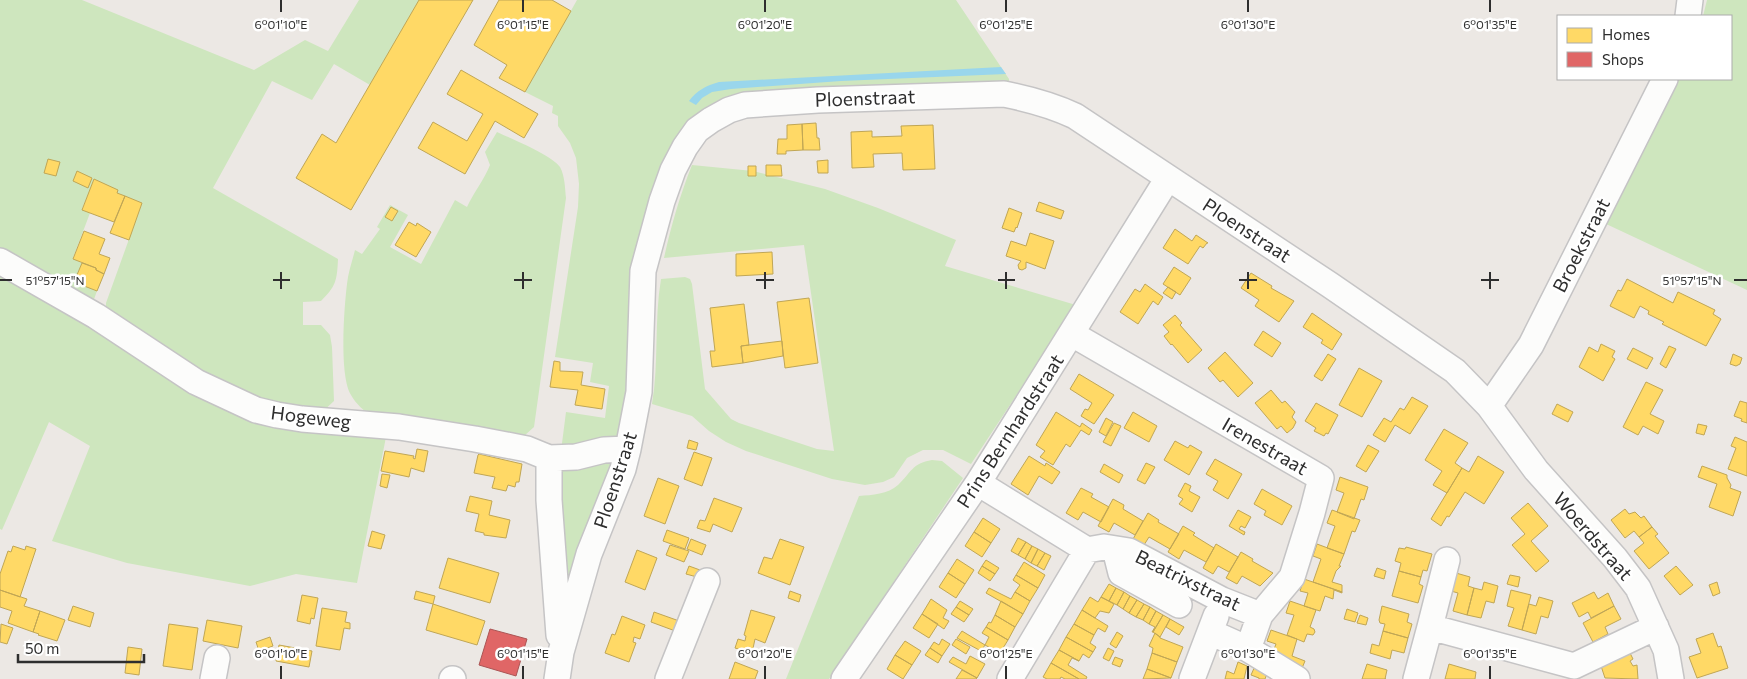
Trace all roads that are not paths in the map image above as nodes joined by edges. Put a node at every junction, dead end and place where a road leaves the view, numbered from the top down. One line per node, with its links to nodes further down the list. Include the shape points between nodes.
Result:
1 (1690, 0): 2 (street)
2 (1688, 15)
3 (1664, 80): 7 (street, Broekstraat, via 1531,345)
4 (1168, 178): 6 (street, Prins Bernhardstraat); 7 (street, Ploenstraat, via 1454,371); 8 (street, Ploenstraat, via 1075,116 1054,106 1004,94 779,102 729,110 697,130 673,170 662,202 643,271 639,392)
5 (0, 261): 9 (street, Hogeweg, via 96,316 196,382 256,410 302,419 399,427 475,439 527,449)
6 (1072, 334): 10 (street, Prins Bernhardstraat); 17 (street, Irenestraat, via 1320,478 1292,577)
7 (1489, 406): 19 (street, Woerdstraat, via 1536,470 1638,588)
8 (628, 449): 9 (street, Hogeweg); 22 (street, Ploenstraat, via 589,554)
9 (549, 458): 22 (street, Ploenstraat, via 549,500)
10 (978, 483): 12 (street); 24 (street, Prins Bernhardstraat)
11 (1115, 549): 12 (street, Beatrixstraat); 15 (street, Beatrixstraat, via 1129,551); 16 (street, Beatrixstraat, via 1121,574)
12 (1086, 550): 25 (street)
13 (1447, 560): 18 (street)
14 (707, 581): 23 (street)
15 (1222, 600): 17 (street, Beatrixstraat); 20 (street)
16 (1179, 605)
17 (1260, 615): 21 (street, Irenestraat)
18 (1430, 627): 19 (street, via 1574,666); 28 (street)
19 (1656, 627): 29 (street, Woerdstraat, via 1666,650)
20 (1210, 632): 21 (street); 26 (street)
21 (1248, 649): 27 (street)
22 (562, 671)
23 (668, 679)
24 (844, 679)
25 (1010, 679)
26 (1192, 679)
27 (1297, 679)
28 (1416, 679)
29 (1671, 679)

